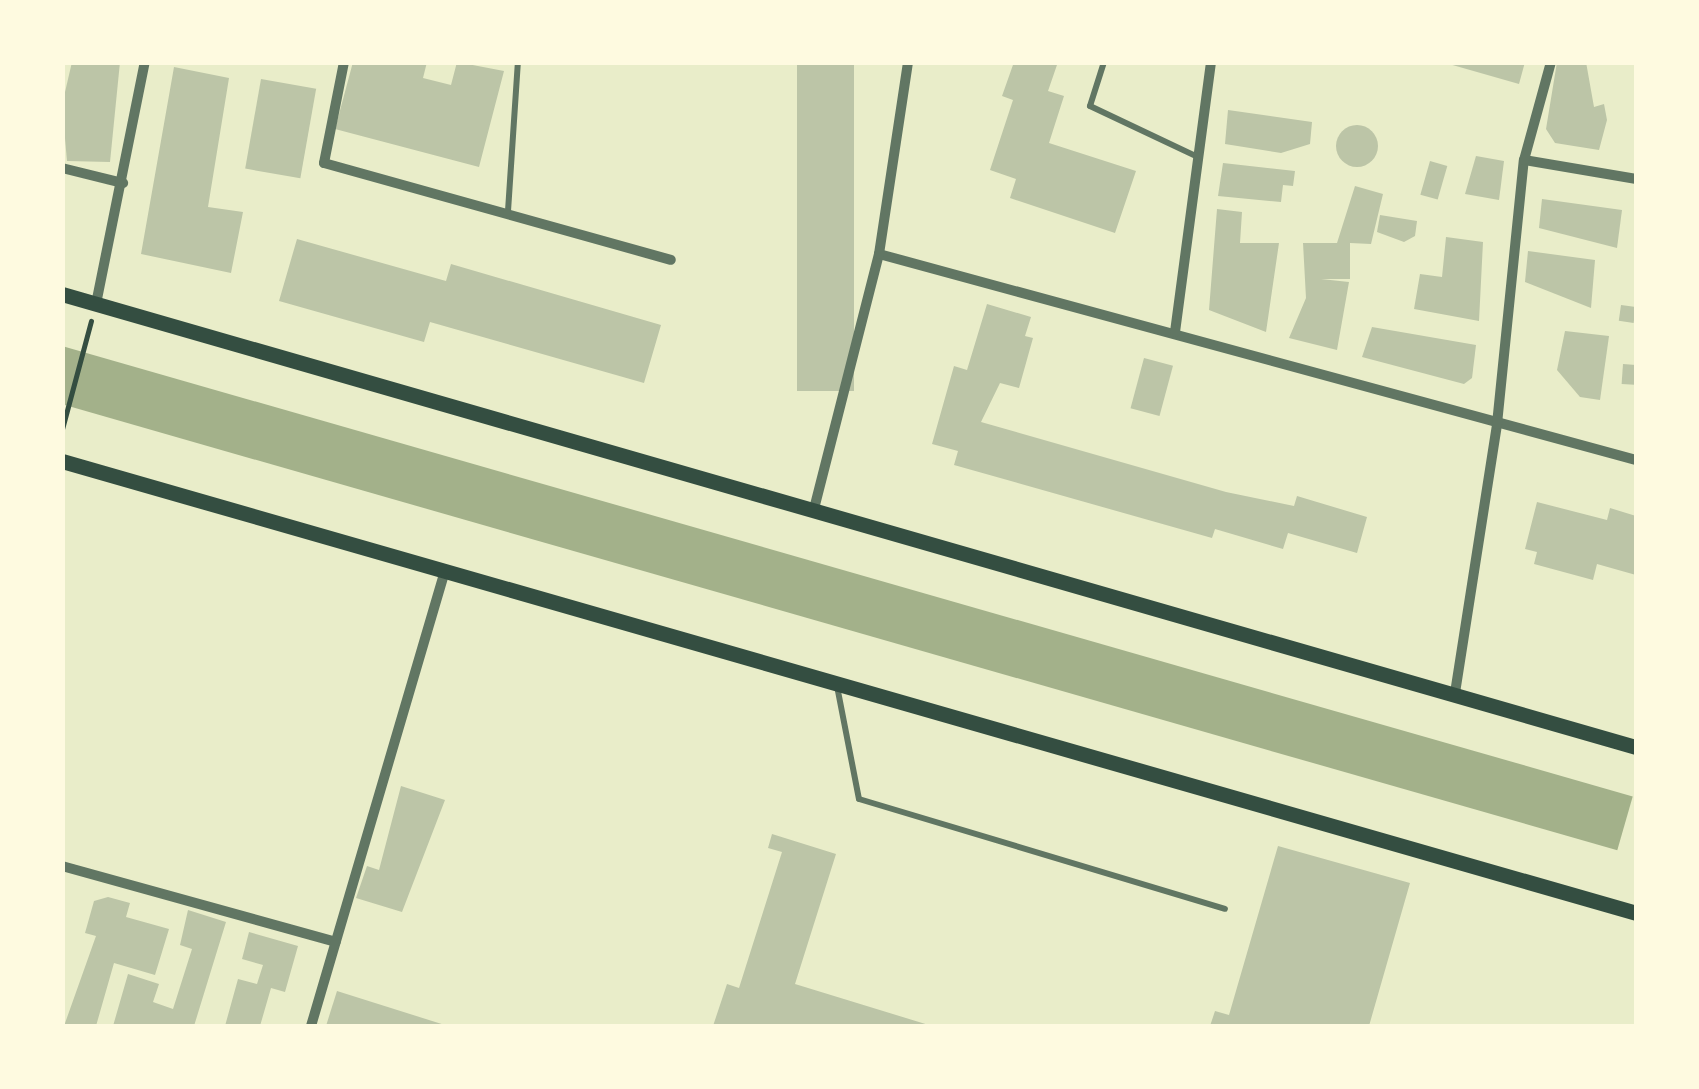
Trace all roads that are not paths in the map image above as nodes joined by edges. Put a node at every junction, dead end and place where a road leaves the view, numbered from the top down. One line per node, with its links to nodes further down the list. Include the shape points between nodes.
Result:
1 (145, 62): 12 (street)
2 (344, 62): 13 (street, via 324,163)
3 (518, 62): 13 (lane)
4 (908, 62): 14 (street)
5 (1104, 62): 8 (lane, via 1090,106)
6 (1212, 62): 8 (street)
7 (1551, 62): 9 (street)
8 (1198, 156): 18 (street)
9 (1524, 160): 11 (street); 19 (street)
10 (62, 168): 12 (street)
11 (1636, 179)
12 (122, 184): 17 (street)
13 (508, 210): 15 (street)
14 (878, 254): 18 (street); 22 (street)
15 (671, 260)
16 (62, 294): 17 (main road)
17 (96, 304): 22 (main road)
18 (1175, 332): 19 (street)
19 (1497, 424): 20 (street); 25 (street)
20 (1636, 460)
21 (62, 461): 23 (main road)
22 (815, 505): 25 (main road)
23 (444, 572): 24 (main road); 30 (street)
24 (837, 686): 28 (lane, via 859,799); 29 (main road)
25 (1455, 693): 26 (main road)
26 (1636, 747)
27 (62, 866): 30 (street)
28 (1225, 909)
29 (1636, 914)
30 (336, 942): 31 (street)
31 (311, 1026)

